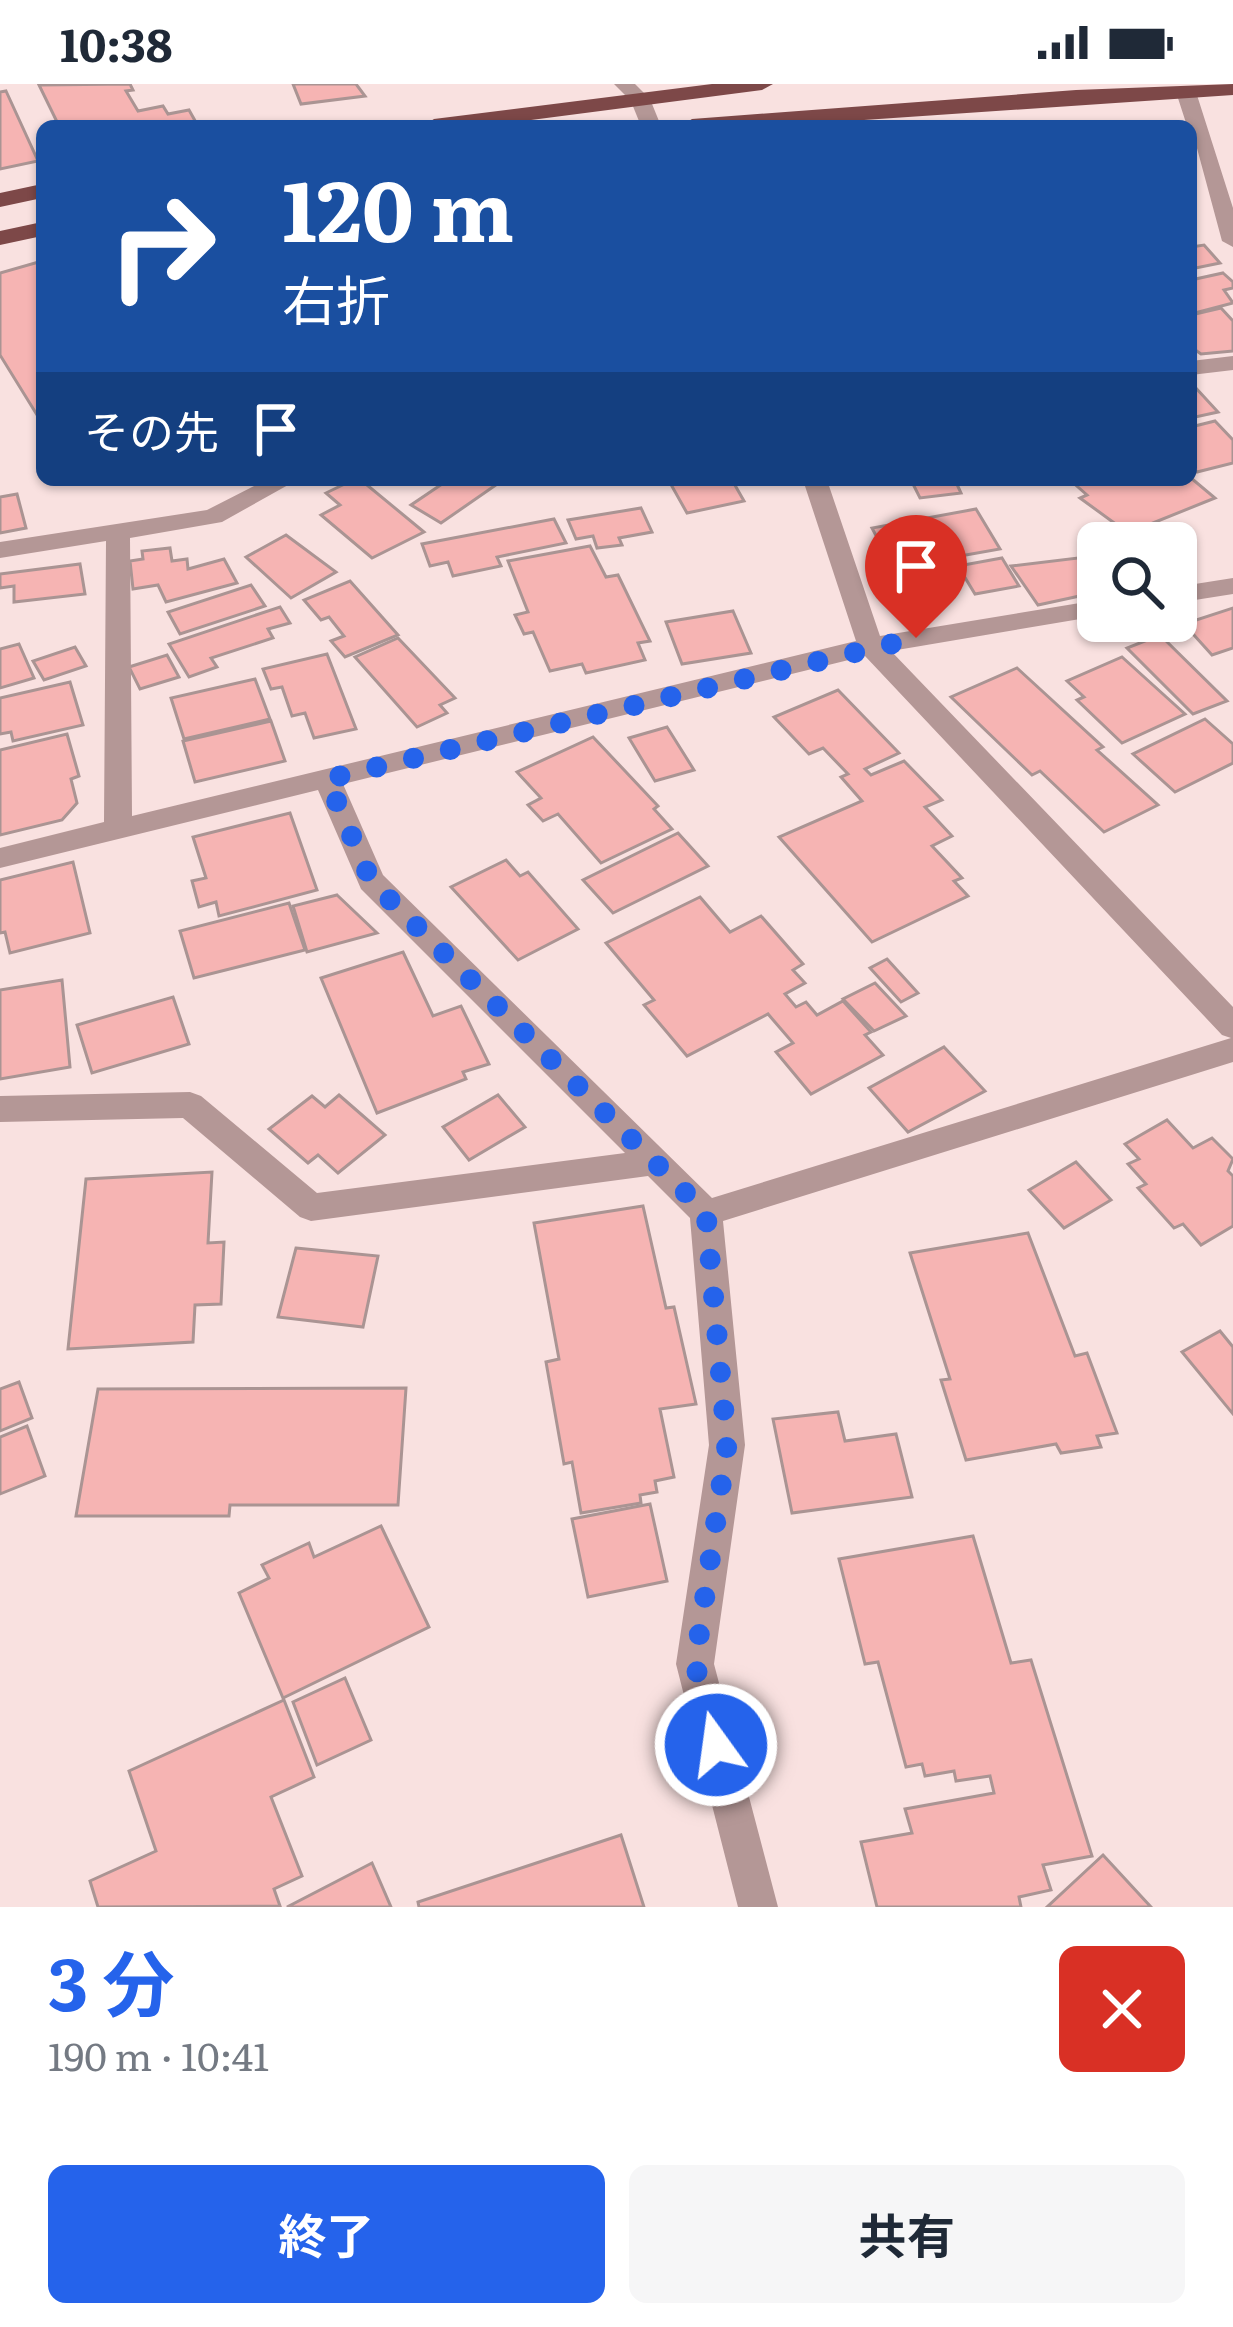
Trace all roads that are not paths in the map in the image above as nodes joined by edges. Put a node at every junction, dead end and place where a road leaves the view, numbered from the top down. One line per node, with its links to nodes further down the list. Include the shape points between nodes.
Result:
1 (762, 84): 3 (highway)
2 (1233, 89): 4 (highway)
3 (632, 91): 5 (highway); 6 (street)
4 (1186, 92): 7 (highway); 8 (street)
5 (468, 120)
6 (648, 120)
7 (747, 120)
8 (1195, 120)
9 (1197, 127): 14 (street)
10 (36, 192): 11 (highway)
11 (0, 200)
12 (36, 231): 13 (highway)
13 (0, 238)
14 (1233, 241)
15 (1233, 363): 16 (street)
16 (1197, 367)
17 (273, 486): 19 (street, via 214,517)
18 (816, 486): 24 (street)
19 (118, 535): 20 (street); 26 (street)
20 (0, 550)
21 (1233, 586): 22 (street)
22 (1197, 592)
23 (1077, 612): 24 (street)
24 (871, 646): 25 (street); 28 (street)
25 (327, 779): 26 (street); 31 (street, via 371,881)
26 (118, 829): 27 (street)
27 (0, 858)
28 (1233, 1028)
29 (1233, 1050): 32 (street)
30 (0, 1109): 31 (street, via 190,1105 311,1208)
31 (654, 1162): 32 (street)
32 (706, 1213): 33 (street, via 727,1445 695,1664)
33 (758, 1907)

